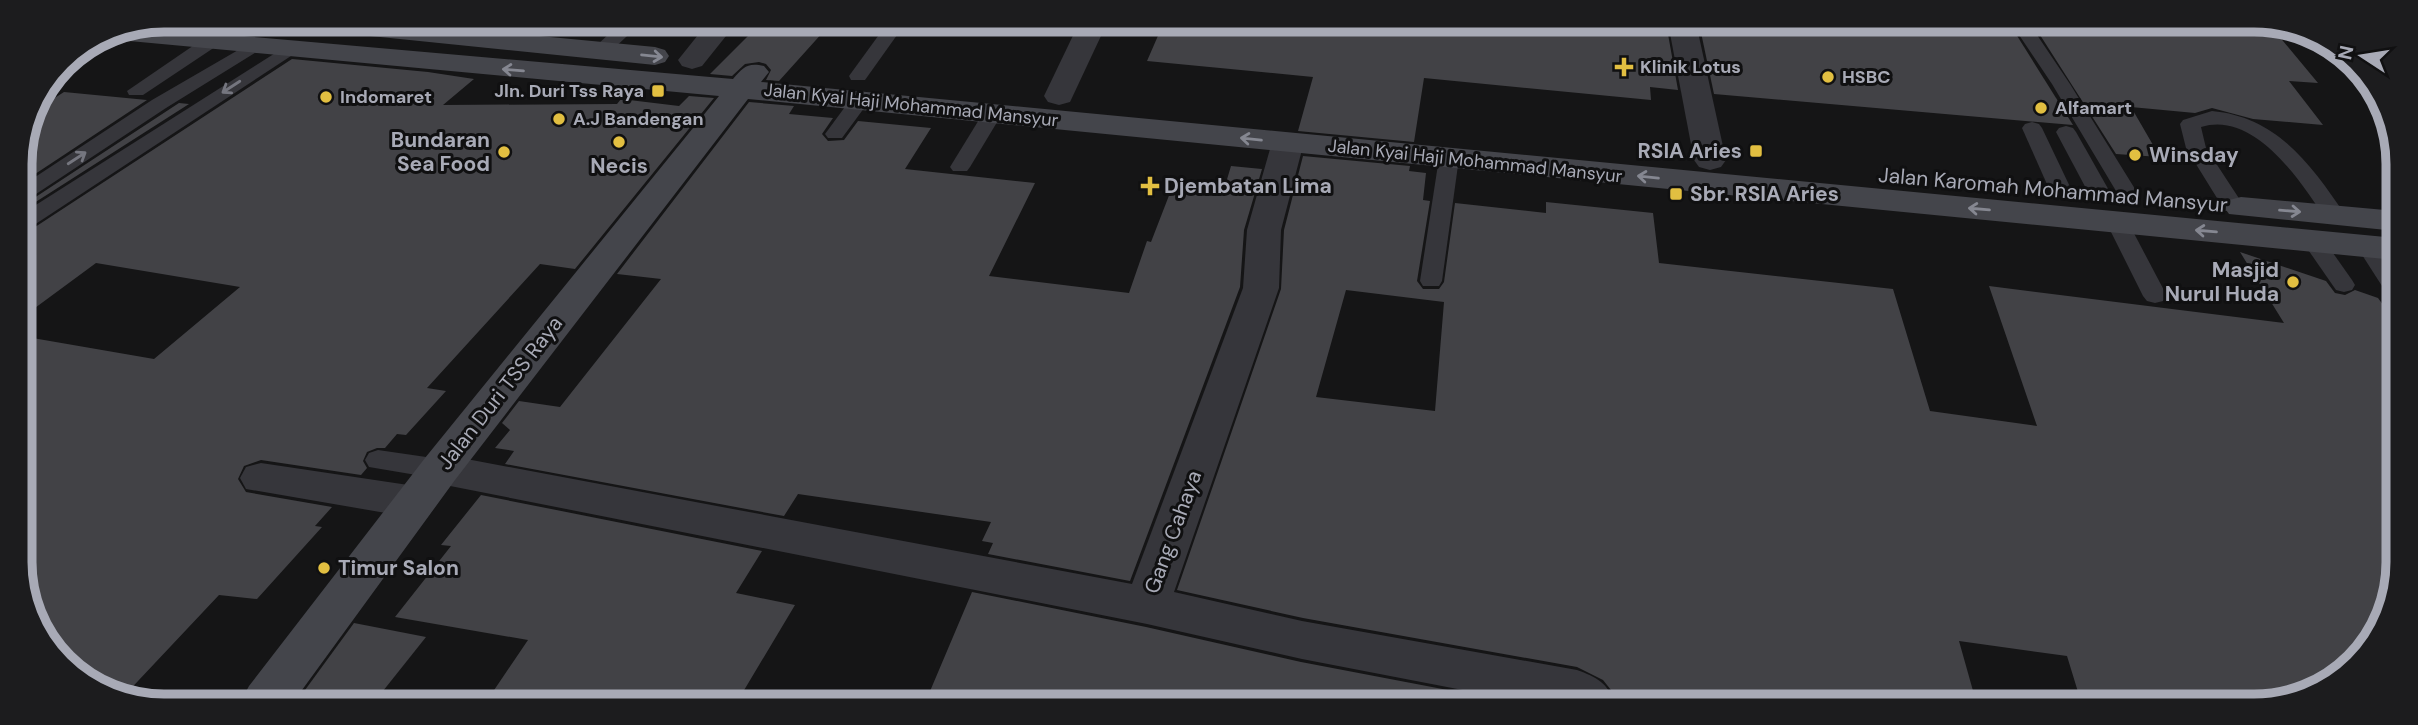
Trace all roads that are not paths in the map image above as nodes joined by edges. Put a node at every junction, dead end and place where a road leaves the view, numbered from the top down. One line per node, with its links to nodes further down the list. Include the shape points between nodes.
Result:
1 (472, 32): 12 (main road, Jalan Kyai Haji Mohammad Mansyur)
2 (621, 32): 12 (lane)
3 (714, 32): 13 (street)
4 (892, 32): 16 (lane)
5 (1089, 32): 18 (street)
6 (1684, 32): 26 (street)
7 (2026, 32): 29 (lane, via 2061,84)
8 (135, 35): 9 (main road, Jalan Kyai Haji Mohammad Mansyur)
9 (209, 43): 10 (main road, Jalan Kyai Haji Mohammad Mansyur); 17 (lane)
10 (252, 47): 11 (main road, Jalan Kyai Haji Mohammad Mansyur); 27 (lane, one-way to 10)
11 (288, 50): 15 (main road, Jalan Kyai Haji Mohammad Mansyur, one-way to 11); 31 (lane, one-way to 31)
12 (601, 50): 13 (main road, Jalan Kyai Haji Mohammad Mansyur, one-way to 13)
13 (692, 60): 14 (main road, Jalan Kyai Haji Mohammad Mansyur); 15 (main road)
14 (750, 77): 15 (main road, Jalan Kyai Haji Mohammad Mansyur); 16 (main road, Jalan Kyai Haji Mohammad Mansyur); 41 (main road, Jalan Duri TSS Raya)
15 (671, 83)
16 (859, 88): 18 (main road, Jalan Kyai Haji Mohammad Mansyur); 19 (main road, Jalan Kyai Haji Mohammad Mansyur); 22 (lane)
17 (136, 91)
18 (1059, 96): 26 (main road, Jalan Kyai Haji Mohammad Mansyur)
19 (992, 114): 23 (main road, Jalan Kyai Haji Mohammad Mansyur, one-way to 19); 25 (lane)
20 (2032, 128): 28 (lane)
21 (2066, 132): 29 (lane)
22 (835, 134)
23 (1288, 142): 24 (main road, Jalan Kyai Haji Mohammad Mansyur); 42 (street, Gang Cahaya, via 1264,230 1261,288)
24 (1448, 158): 26 (main road, Jalan Kyai Haji Mohammad Mansyur, one-way to 24); 36 (lane)
25 (960, 167)
26 (1713, 172): 28 (main road, Jalan Karomah Mohammad Mansyur); 29 (main road, Jalan Karomah Mohammad Mansyur, one-way to 26)
27 (32, 188)
28 (2062, 191): 29 (main road, Jalan Karomah Mohammad Mansyur)
29 (2115, 205): 30 (main road, Jalan Karomah Mohammad Mansyur); 35 (main road, Jalan Karomah Mohammad Mansyur, one-way to 29); 38 (lane)
30 (2234, 206): 32 (main road, Jalan Karomah Mohammad Mansyur, one-way to 32); 32 (lane, via 2196,148 2190,124 2196,121 2230,120 2259,129 2303,170)
31 (32, 216)
32 (2335, 216): 33 (main road, Jalan Karomah Mohammad Mansyur)
33 (2386, 238)
34 (2386, 239): 35 (main road, Jalan Karomah Mohammad Mansyur)
35 (2313, 241): 37 (lane)
36 (1431, 281)
37 (2344, 285)
38 (2155, 296)
39 (378, 460): 41 (lane)
40 (261, 478): 41 (street)
41 (428, 486): 42 (street); 44 (main road, Jalan Duri TSS Raya)
42 (1147, 605): 43 (street, Gang Cahaya)
43 (1580, 693)
44 (271, 694)

